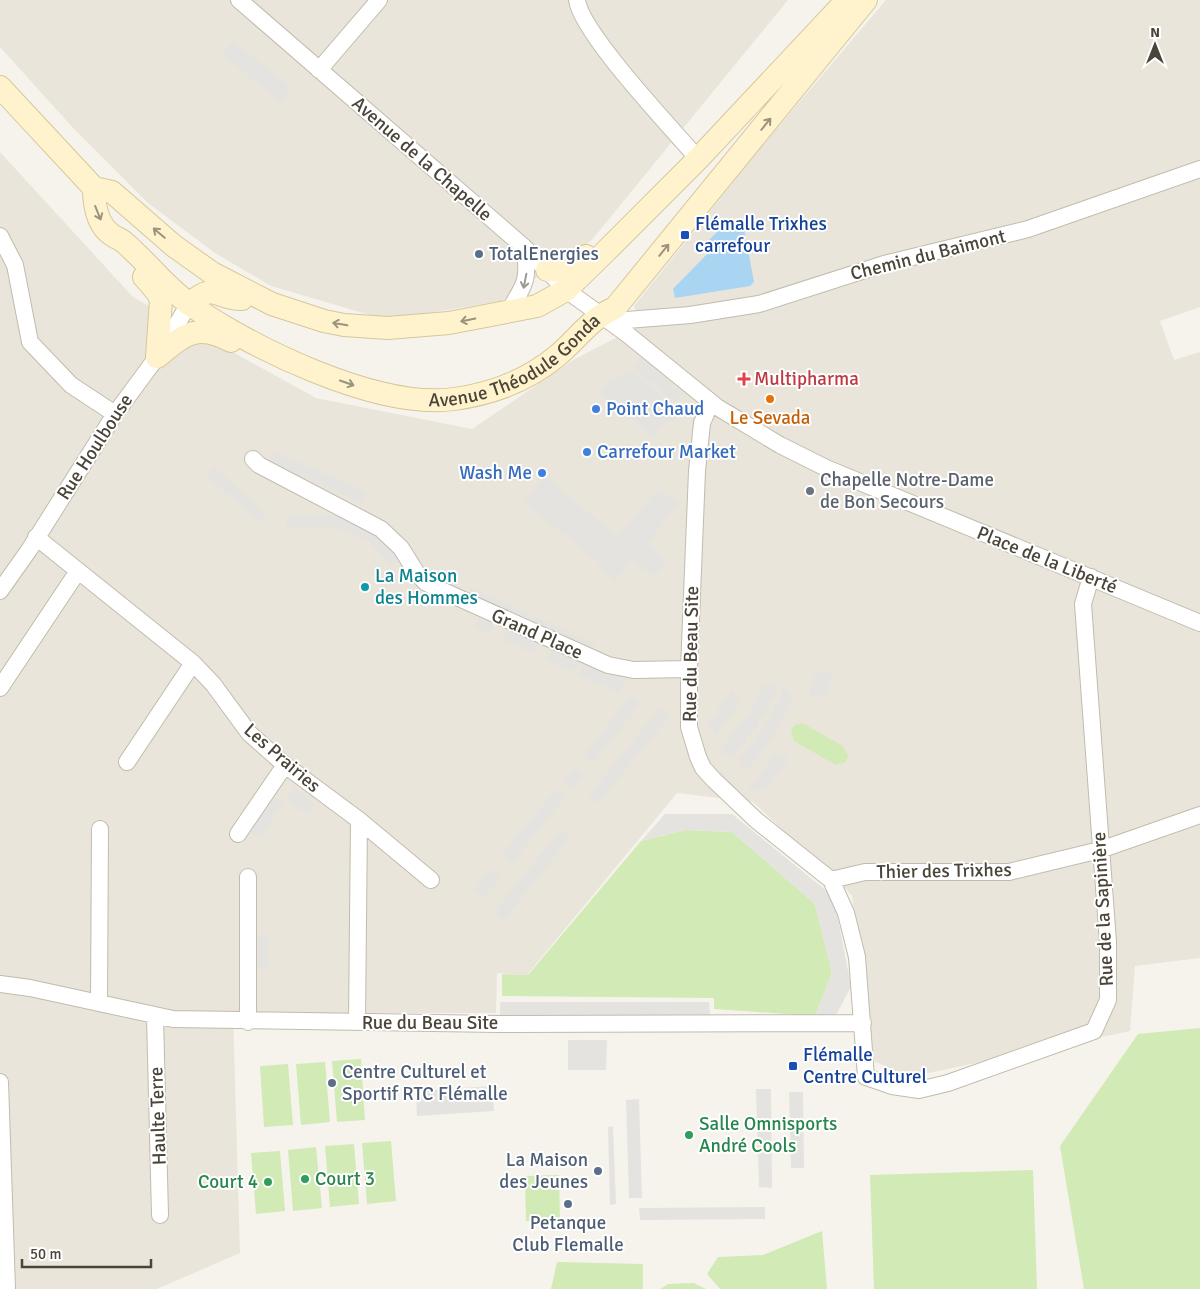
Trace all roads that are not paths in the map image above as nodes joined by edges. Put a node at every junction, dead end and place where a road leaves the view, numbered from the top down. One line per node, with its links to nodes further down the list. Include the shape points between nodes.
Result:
1 (239, 0): 5 (street, Avenue de la Chapelle)
2 (379, 0): 5 (street)
3 (577, 0): 7 (street, via 578,10 634,87)
4 (853, 0): 7 (main road, via 834,7); 15 (main road, Avenue Théodule Gonda, one-way to 4); 16 (main road, Avenue Théodule Gonda)
5 (319, 70): 12 (street, Avenue de la Chapelle)
6 (0, 87): 9 (main road, Avenue Théodule Gonda)
7 (692, 152): 14 (main road, via 570,271)
8 (1200, 169): 20 (street, Chemin du Baimont, via 1028,229 884,264 759,304)
9 (94, 188): 10 (main road, Avenue Théodule Gonda, one-way to 10, via 95,209); 13 (main road, Avenue Théodule Gonda, one-way to 9, via 112,192)
10 (112, 235): 18 (main road, Avenue Théodule Gonda, via 124,242); 22 (main road, via 117,247 161,300)
11 (0, 236): 25 (street, via 15,266 30,342 70,385)
12 (524, 248): 14 (street, Avenue de la Chapelle); 19 (street, one-way to 19, via 528,266 523,289)
13 (189, 258): 17 (main road, Avenue Théodule Gonda); 18 (main road)
14 (547, 270): 16 (street, Avenue de la Chapelle)
15 (633, 288): 20 (street, via 633,304); 21 (main road, Avenue Théodule Gonda, via 615,308)
16 (566, 290): 19 (main road, Avenue Théodule Gonda, via 537,306); 21 (street, Place de la Liberté)
17 (256, 296): 18 (main road, via 229,298 209,291); 19 (main road, Avenue Théodule Gonda, one-way to 17, via 426,326 388,328 324,321 289,311)
18 (189, 304): 22 (street, Rue Houlbouse); 23 (main road, Avenue Théodule Gonda)
19 (510, 310)
20 (650, 318): 21 (street, Chemin du Baimont)
21 (609, 321): 23 (main road, Avenue Théodule Gonda, one-way to 21, via 387,395 419,401 472,396 512,383 553,360); 24 (street, Place de la Liberté)
22 (157, 357): 23 (main road, via 184,335 205,331 222,336 284,368); 25 (street, Rue Houlbouse)
23 (307, 367)
24 (711, 402): 29 (street, Place de la Liberté, via 780,445 826,468); 33 (street, Rue du Beau Site, via 704,416 700,440)
25 (115, 414): 27 (street, Rue Houlbouse)
26 (253, 459): 33 (street, Grand Place, via 381,529 401,548 425,582 439,589 608,665 634,670)
27 (36, 537): 28 (street, Les Prairies); 30 (street, Rue Houlbouse)
28 (78, 571): 32 (street, Les Prairies); 34 (street)
29 (1091, 577): 31 (street, Place de la Liberté); 41 (street, Rue de la Sapinière, via 1083,604)
30 (0, 591)
31 (1200, 623)
32 (193, 663): 35 (street); 36 (street, Les Prairies, via 249,733)
33 (689, 669): 44 (street, Rue du Beau Site, via 689,727 703,768 756,820)
34 (0, 688)
35 (127, 762)
36 (285, 765): 38 (street, Les Prairies); 40 (street)
37 (1200, 815): 41 (street, Thier des Trixhes)
38 (359, 820): 43 (street, Les Prairies); 49 (street)
39 (100, 829): 46 (street)
40 (238, 834)
41 (1100, 850): 44 (street, Thier des Trixhes, via 1009,872 865,872); 51 (street, Rue de la Sapinière, via 1108,942 1108,1000 1094,1031 948,1083 919,1090 892,1086)
42 (248, 877): 48 (street)
43 (431, 880)
44 (831, 880): 50 (street, Rue du Beau Site, via 846,912 857,957)
45 (0, 984): 46 (street, Rue du Beau Site)
46 (99, 1004): 47 (street, Rue du Beau Site)
47 (155, 1017): 48 (street, Rue du Beau Site); 53 (street, Haulte Terre)
48 (248, 1022): 49 (street, Rue du Beau Site)
49 (357, 1022): 50 (street, Rue du Beau Site)
50 (863, 1023): 51 (street, Rue du Beau Site)
51 (866, 1077)
52 (0, 1082): 54 (street)
53 (160, 1215)
54 (3, 1231): 55 (street)
55 (7, 1289)

